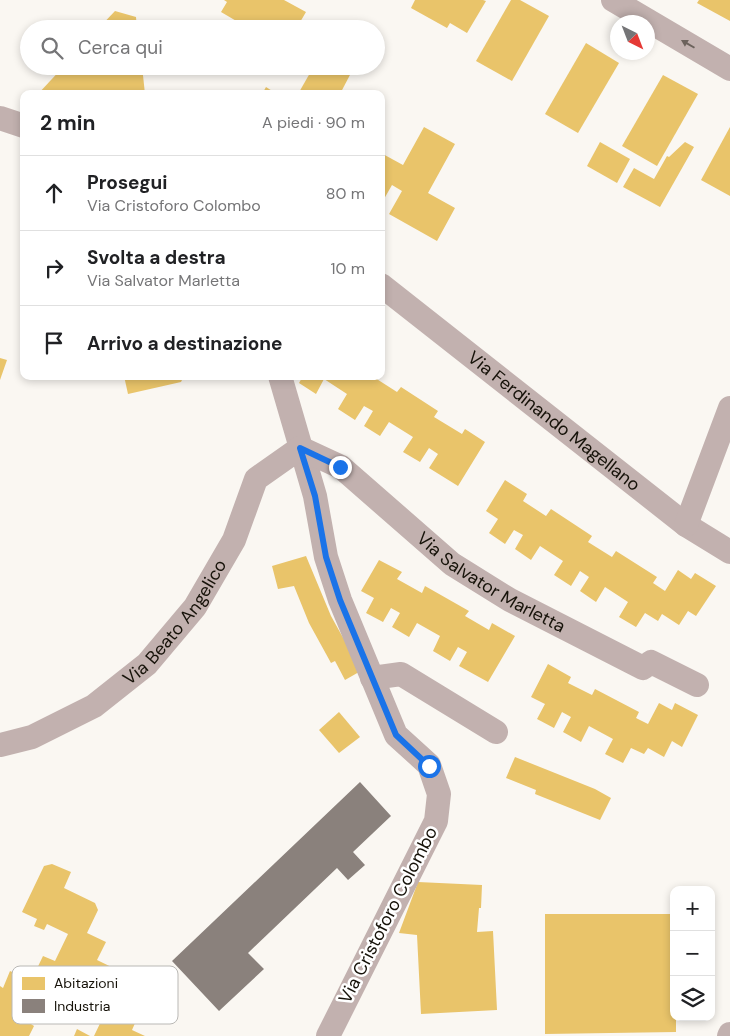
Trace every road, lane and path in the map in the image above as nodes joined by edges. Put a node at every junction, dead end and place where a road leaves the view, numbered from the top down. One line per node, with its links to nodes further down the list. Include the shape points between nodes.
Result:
1 (612, 0): 2 (street, one-way to 1)
2 (730, 69)
3 (0, 118): 4 (street)
4 (20, 125)
5 (385, 288): 9 (street, Via Ferdinando Magellano)
6 (281, 380): 8 (street, Via Cristoforo Colombo)
7 (730, 408): 9 (street)
8 (300, 448): 11 (street, Via Cristoforo Colombo, via 315,496 326,557); 12 (street, Via Salvator Marletta, via 340,467 452,564 510,600 642,668 652,662); 14 (street, Via Beato Angelico, via 256,479 234,540 195,607 147,664 94,706 32,736)
9 (686, 525): 10 (street, Via Ferdinando Magellano)
10 (730, 552)
11 (372, 678): 13 (street, via 401,674); 15 (street, Via Cristoforo Colombo, via 396,735 429,766 439,794 436,821)
12 (697, 685)
13 (496, 732)
14 (0, 745)
15 (328, 1036)

